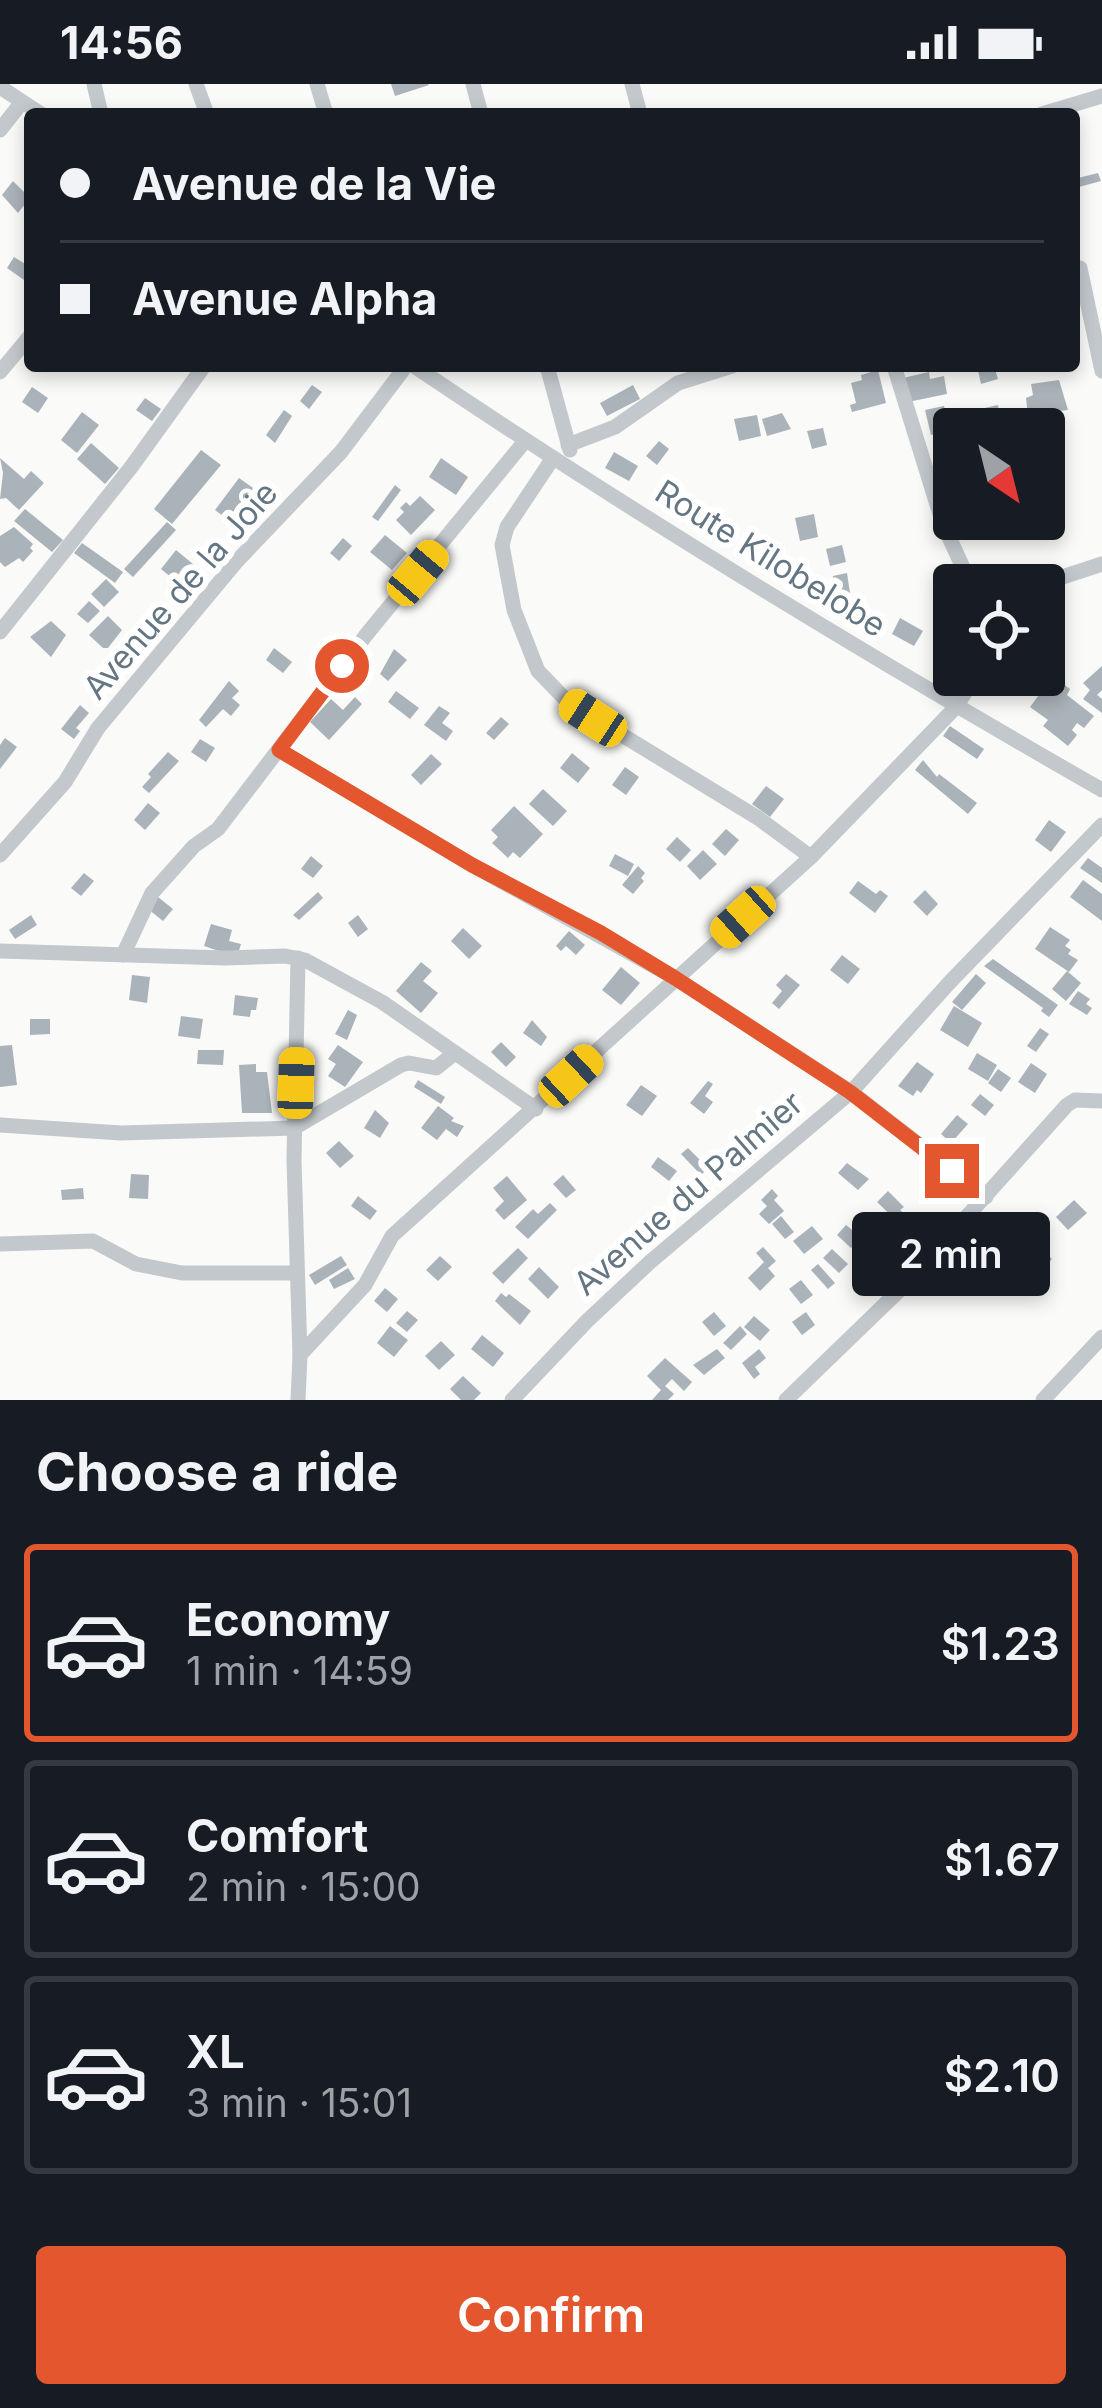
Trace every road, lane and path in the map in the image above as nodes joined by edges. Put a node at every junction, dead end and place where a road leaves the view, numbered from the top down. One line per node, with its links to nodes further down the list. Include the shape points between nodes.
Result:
1 (0, 87): 3 (street)
2 (1102, 96): 5 (street)
3 (22, 102): 4 (street); 6 (street)
4 (32, 108)
5 (1062, 108)
6 (0, 130)
7 (1080, 280): 9 (street)
8 (24, 343): 10 (street)
9 (1102, 371)
10 (0, 372)
11 (200, 372): 24 (street)
12 (405, 372): 30 (street, Avenue de la Joie, via 237,561)
13 (419, 372): 17 (street, Route Kilobelobe)
14 (550, 372): 18 (street)
15 (896, 372): 21 (street)
16 (676, 374): 18 (street, via 615,427)
17 (525, 441): 19 (street, Route Kilobelobe); 27 (street)
18 (568, 445): 20 (street)
19 (553, 458): 20 (street, Route Kilobelobe); 31 (street, via 502,545 514,610 538,671 568,702)
20 (576, 474): 26 (street, Route Kilobelobe)
21 (961, 564)
22 (1099, 568): 23 (street)
23 (1065, 577)
24 (0, 632)
25 (962, 696): 26 (street)
26 (956, 706): 28 (street, Route Kilobelobe); 31 (street)
27 (279, 750): 33 (street, via 218,829 152,893); 35 (street)
28 (1102, 790)
29 (1102, 825): 37 (street, Avenue du Palmier)
30 (0, 855)
31 (811, 857): 35 (street)
32 (0, 951): 33 (street)
33 (124, 956): 34 (street)
34 (298, 958): 36 (street); 41 (street)
35 (675, 978): 37 (street); 39 (street)
36 (455, 1053): 39 (street); 41 (street, via 436,1068 401,1065)
37 (850, 1092): 42 (street); 48 (street, Avenue du Palmier, via 650,1262)
38 (1102, 1101): 42 (street, via 1067,1105)
39 (536, 1109): 46 (street, via 392,1236 365,1285)
40 (0, 1125): 41 (street, via 121,1133)
41 (294, 1128): 44 (street)
42 (986, 1197): 49 (street)
43 (0, 1244): 44 (street, via 93,1241 136,1264 197,1275)
44 (296, 1273): 46 (street)
45 (1102, 1337): 50 (street)
46 (300, 1355): 47 (street)
47 (298, 1400)
48 (512, 1400)
49 (786, 1400)
50 (1043, 1400)

